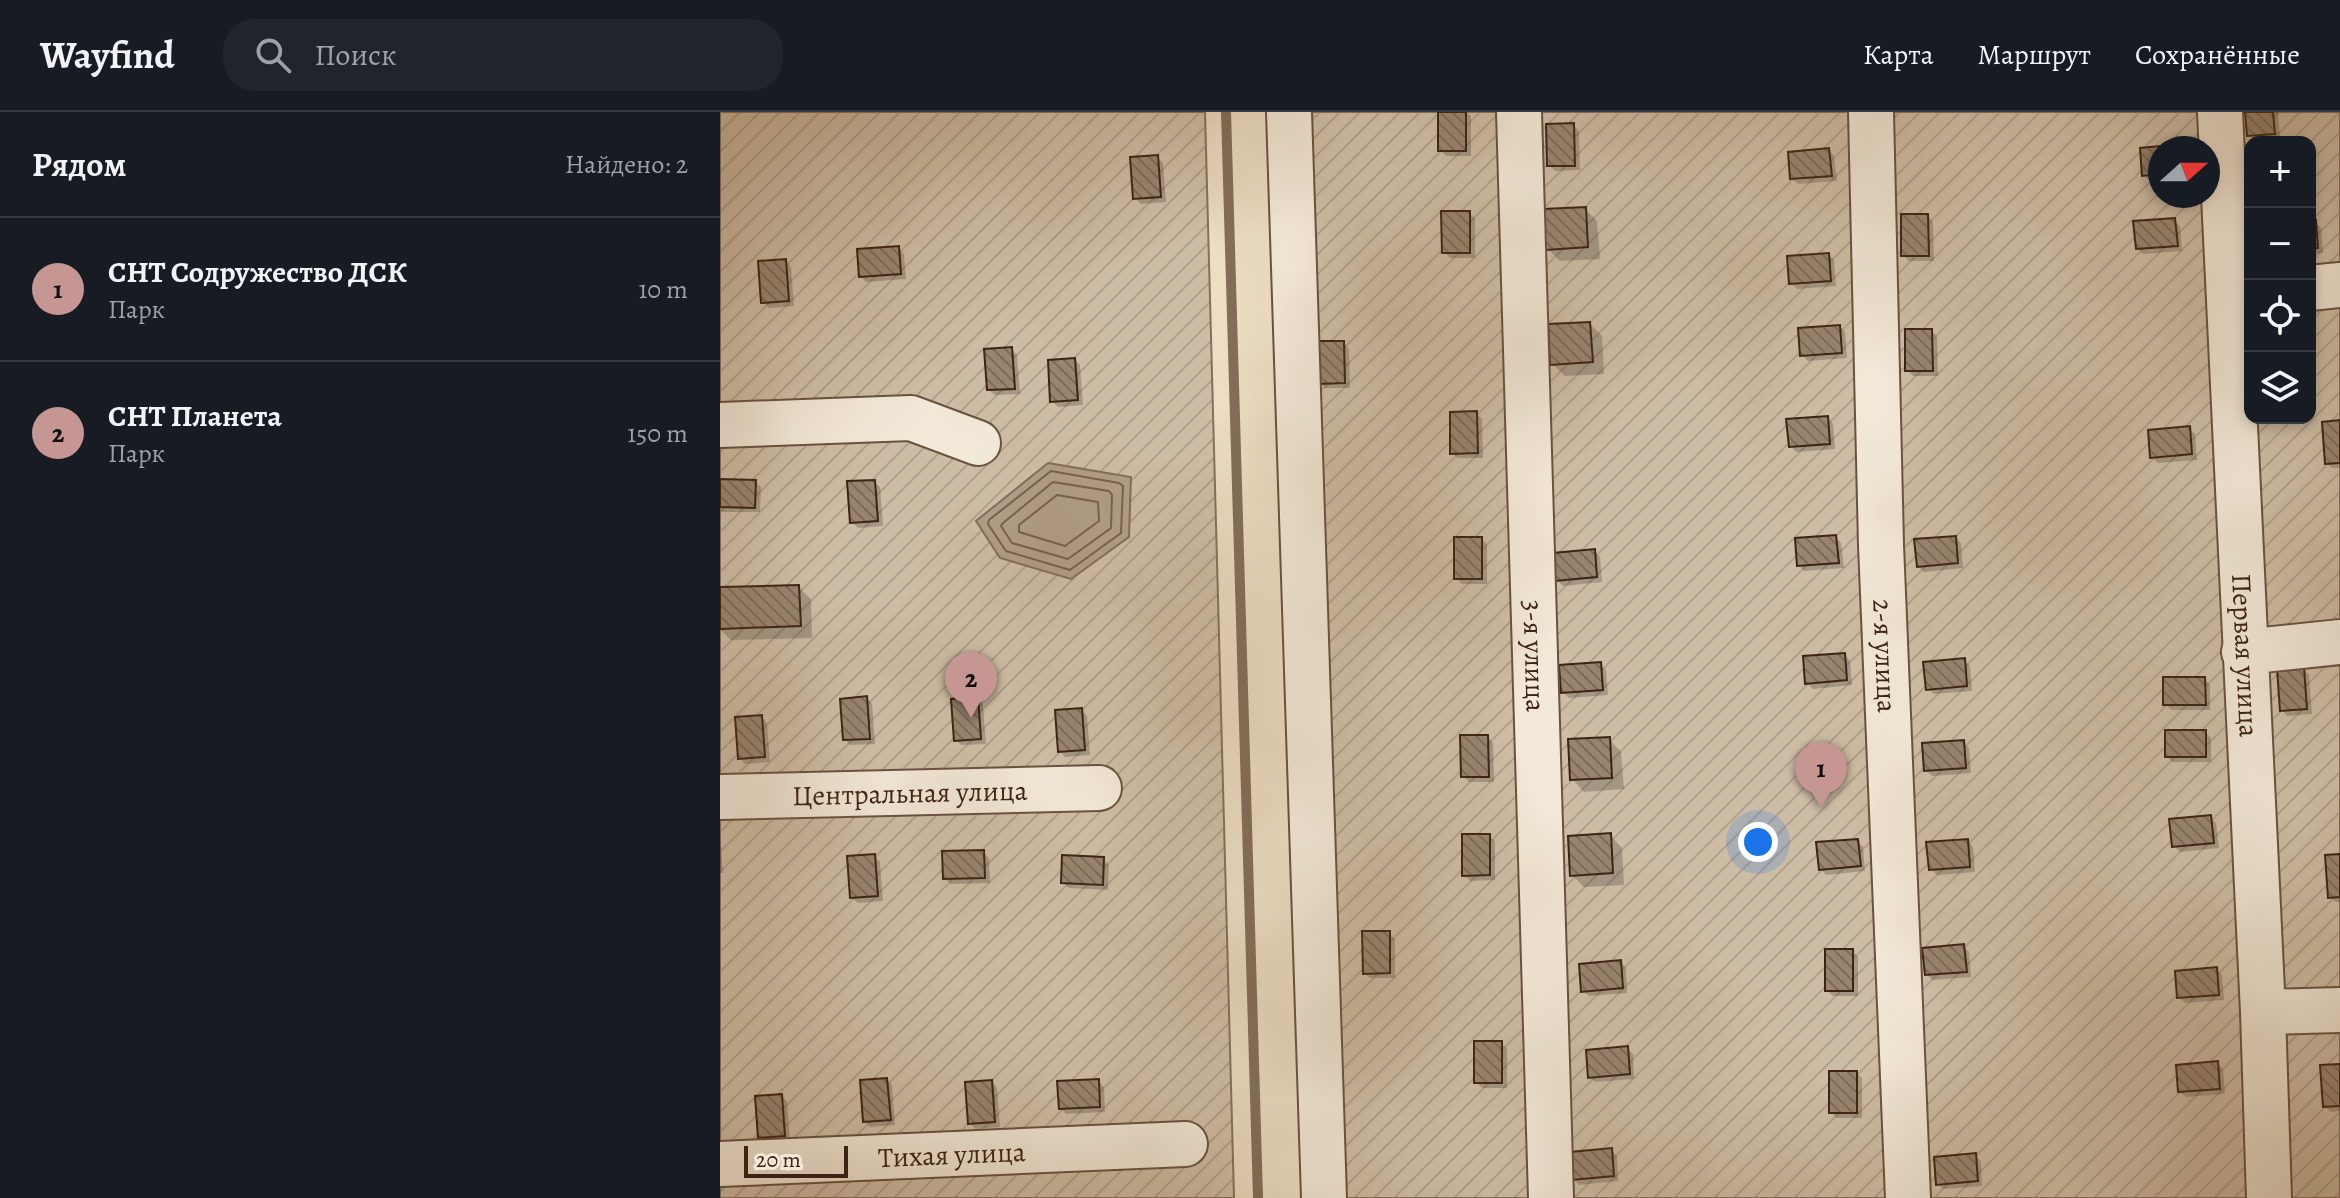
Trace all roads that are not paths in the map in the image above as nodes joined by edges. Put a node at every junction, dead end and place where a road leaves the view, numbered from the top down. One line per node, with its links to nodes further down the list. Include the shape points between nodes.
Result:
1 (1289, 112): 18 (street)
2 (1519, 112): 19 (street, 3-я улица)
3 (1871, 112): 20 (street, 2-я улица, via 1881,545)
4 (2220, 112): 7 (street, Первая улица)
5 (2340, 285): 6 (street)
6 (2316, 287)
7 (2238, 293): 11 (street, Первая улица, via 2233,379)
8 (720, 425): 9 (street, via 911,418)
9 (978, 443)
10 (2340, 642): 11 (street)
11 (2244, 652): 15 (street, Первая улица)
12 (1099, 788): 13 (street, Центральная улица)
13 (720, 797)
14 (2340, 1010): 15 (street)
15 (2263, 1012): 21 (street, Первая улица)
16 (1185, 1144): 17 (street, Тихая улица)
17 (720, 1164)
18 (1324, 1198)
19 (1551, 1198)
20 (1908, 1198)
21 (2269, 1198)

